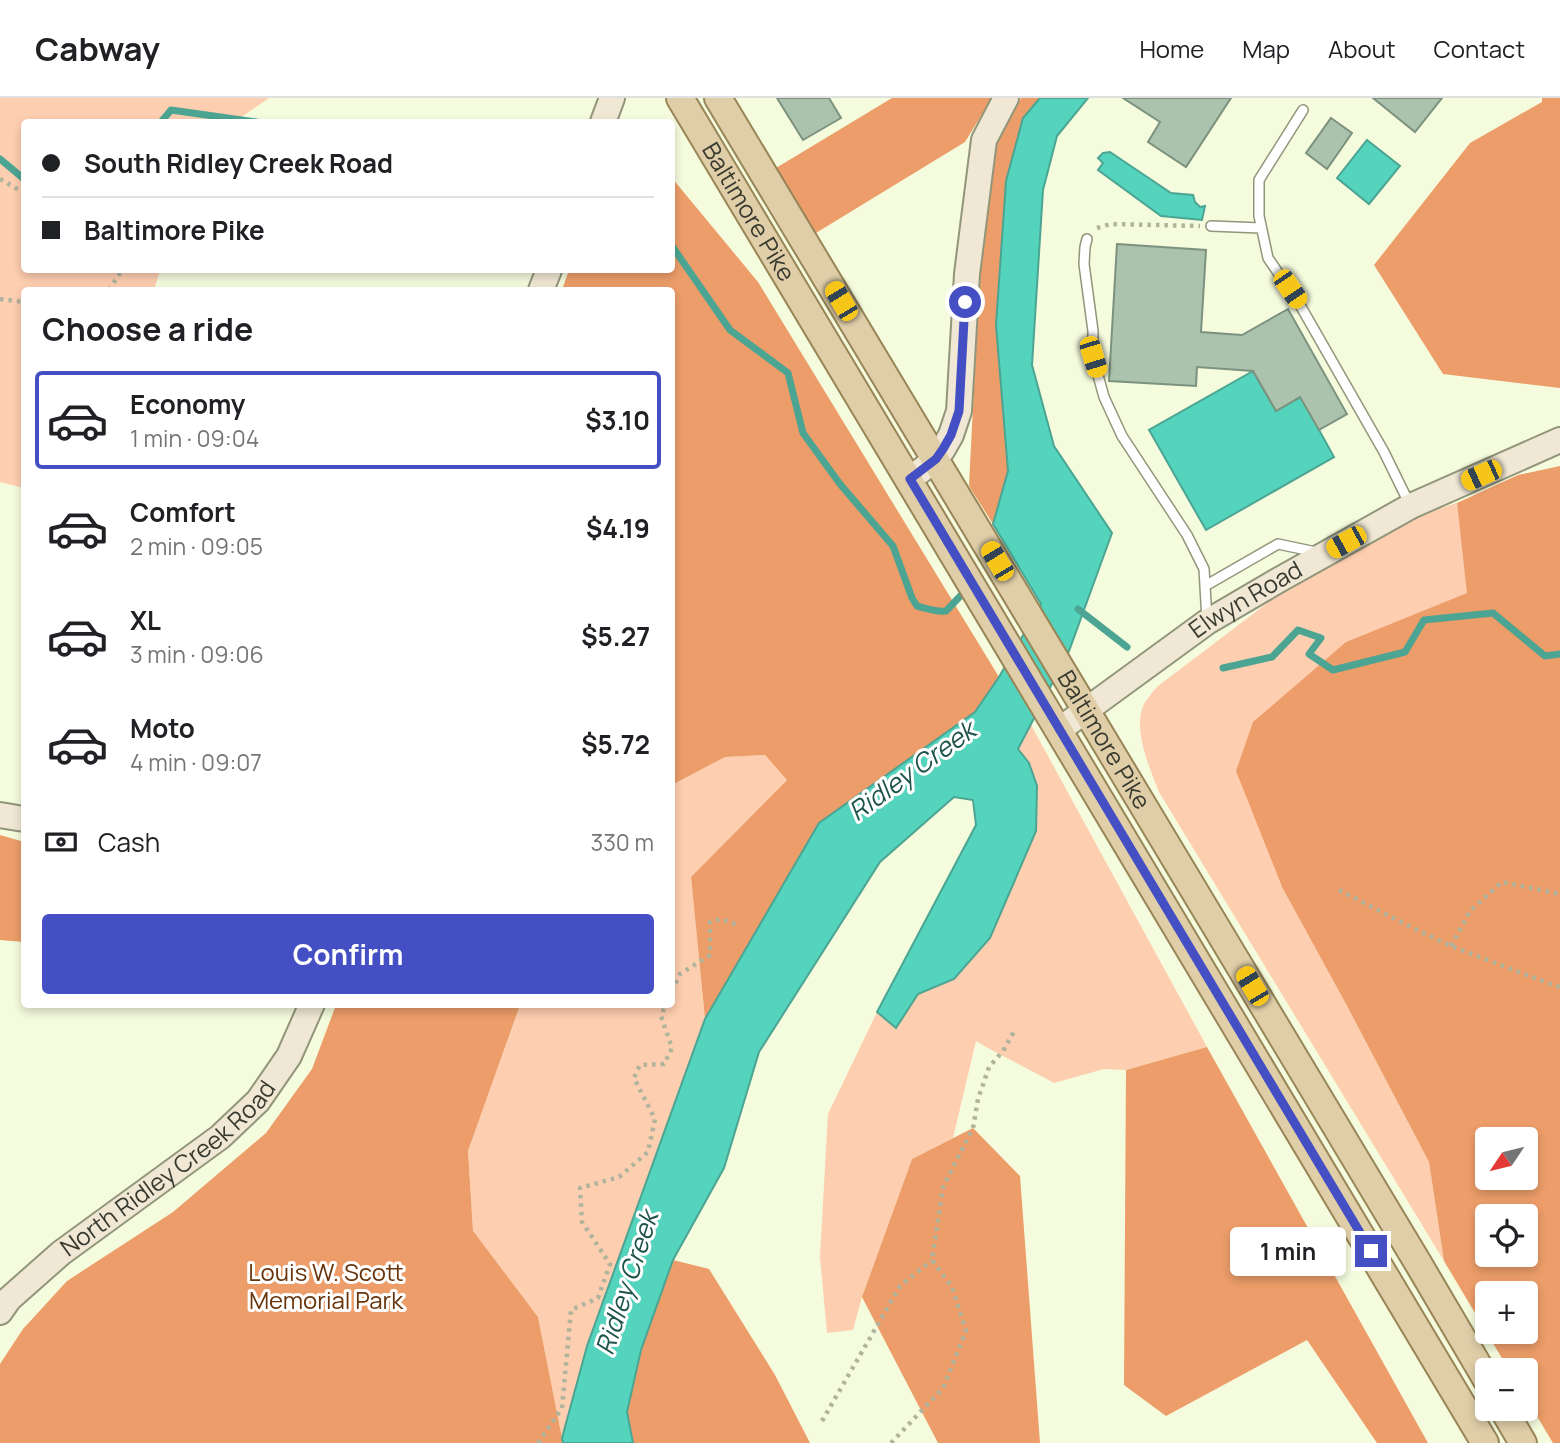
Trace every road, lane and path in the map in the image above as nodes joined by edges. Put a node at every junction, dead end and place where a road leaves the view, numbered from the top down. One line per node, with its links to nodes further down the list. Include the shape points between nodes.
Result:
1 (612, 98): 6 (street)
2 (680, 98): 16 (main road, Baltimore Pike)
3 (718, 98): 15 (main road, Baltimore Pike)
4 (1006, 98): 15 (street, via 984,140 967,274 959,411)
5 (1303, 110): 10 (lane, via 1259,180)
6 (604, 119)
7 (0, 179): 8 (path)
8 (21, 191)
9 (1211, 226): 10 (lane); 11 (path, via 1111,224 1095,229)
10 (1261, 228): 17 (lane, via 1268,258 1300,305)
11 (1087, 239): 19 (lane, via 1084,264 1093,357 1104,397 1122,436 1186,535 1204,569)
12 (0, 299): 13 (path)
13 (21, 302)
14 (1560, 440): 17 (street, Elwyn Road)
15 (936, 459): 16 (street); 21 (main road, Baltimore Pike)
16 (910, 479): 22 (main road, Baltimore Pike)
17 (1411, 506): 18 (street, Elwyn Road)
18 (1324, 554): 19 (lane, via 1278,544); 20 (street, Elwyn Road)
19 (1205, 586): 20 (lane)
20 (1207, 622): 21 (street, Elwyn Road)
21 (1087, 710): 22 (street, Elwyn Road); 36 (main road, Baltimore Pike)
22 (1059, 730): 41 (main road, Baltimore Pike)
23 (0, 815): 24 (street)
24 (21, 818)
25 (1339, 890): 28 (path)
26 (1560, 894): 28 (path, via 1502,882 1470,911)
27 (738, 925): 29 (path, via 721,919 710,922 710,955 680,974)
28 (1451, 946): 30 (path)
29 (675, 985)
30 (1560, 986)
31 (310, 1008): 35 (street, North Ridley Creek Road, via 289,1056 258,1101 220,1137 61,1253 9,1298)
32 (664, 1008): 39 (path, via 661,1016 672,1048 664,1064 640,1065 634,1078 655,1119 648,1152 619,1177 580,1188 582,1222 610,1264 597,1298 571,1310 562,1408)
33 (1015, 1030): 34 (path, via 989,1067 973,1128 943,1187)
34 (932, 1260): 37 (path, via 900,1286); 40 (path, via 952,1287 966,1331 943,1388)
35 (0, 1312)
36 (1475, 1360)
37 (822, 1421)
38 (1510, 1421): 42 (main road)
39 (538, 1443)
40 (891, 1443)
41 (1485, 1443)
42 (1523, 1443)

